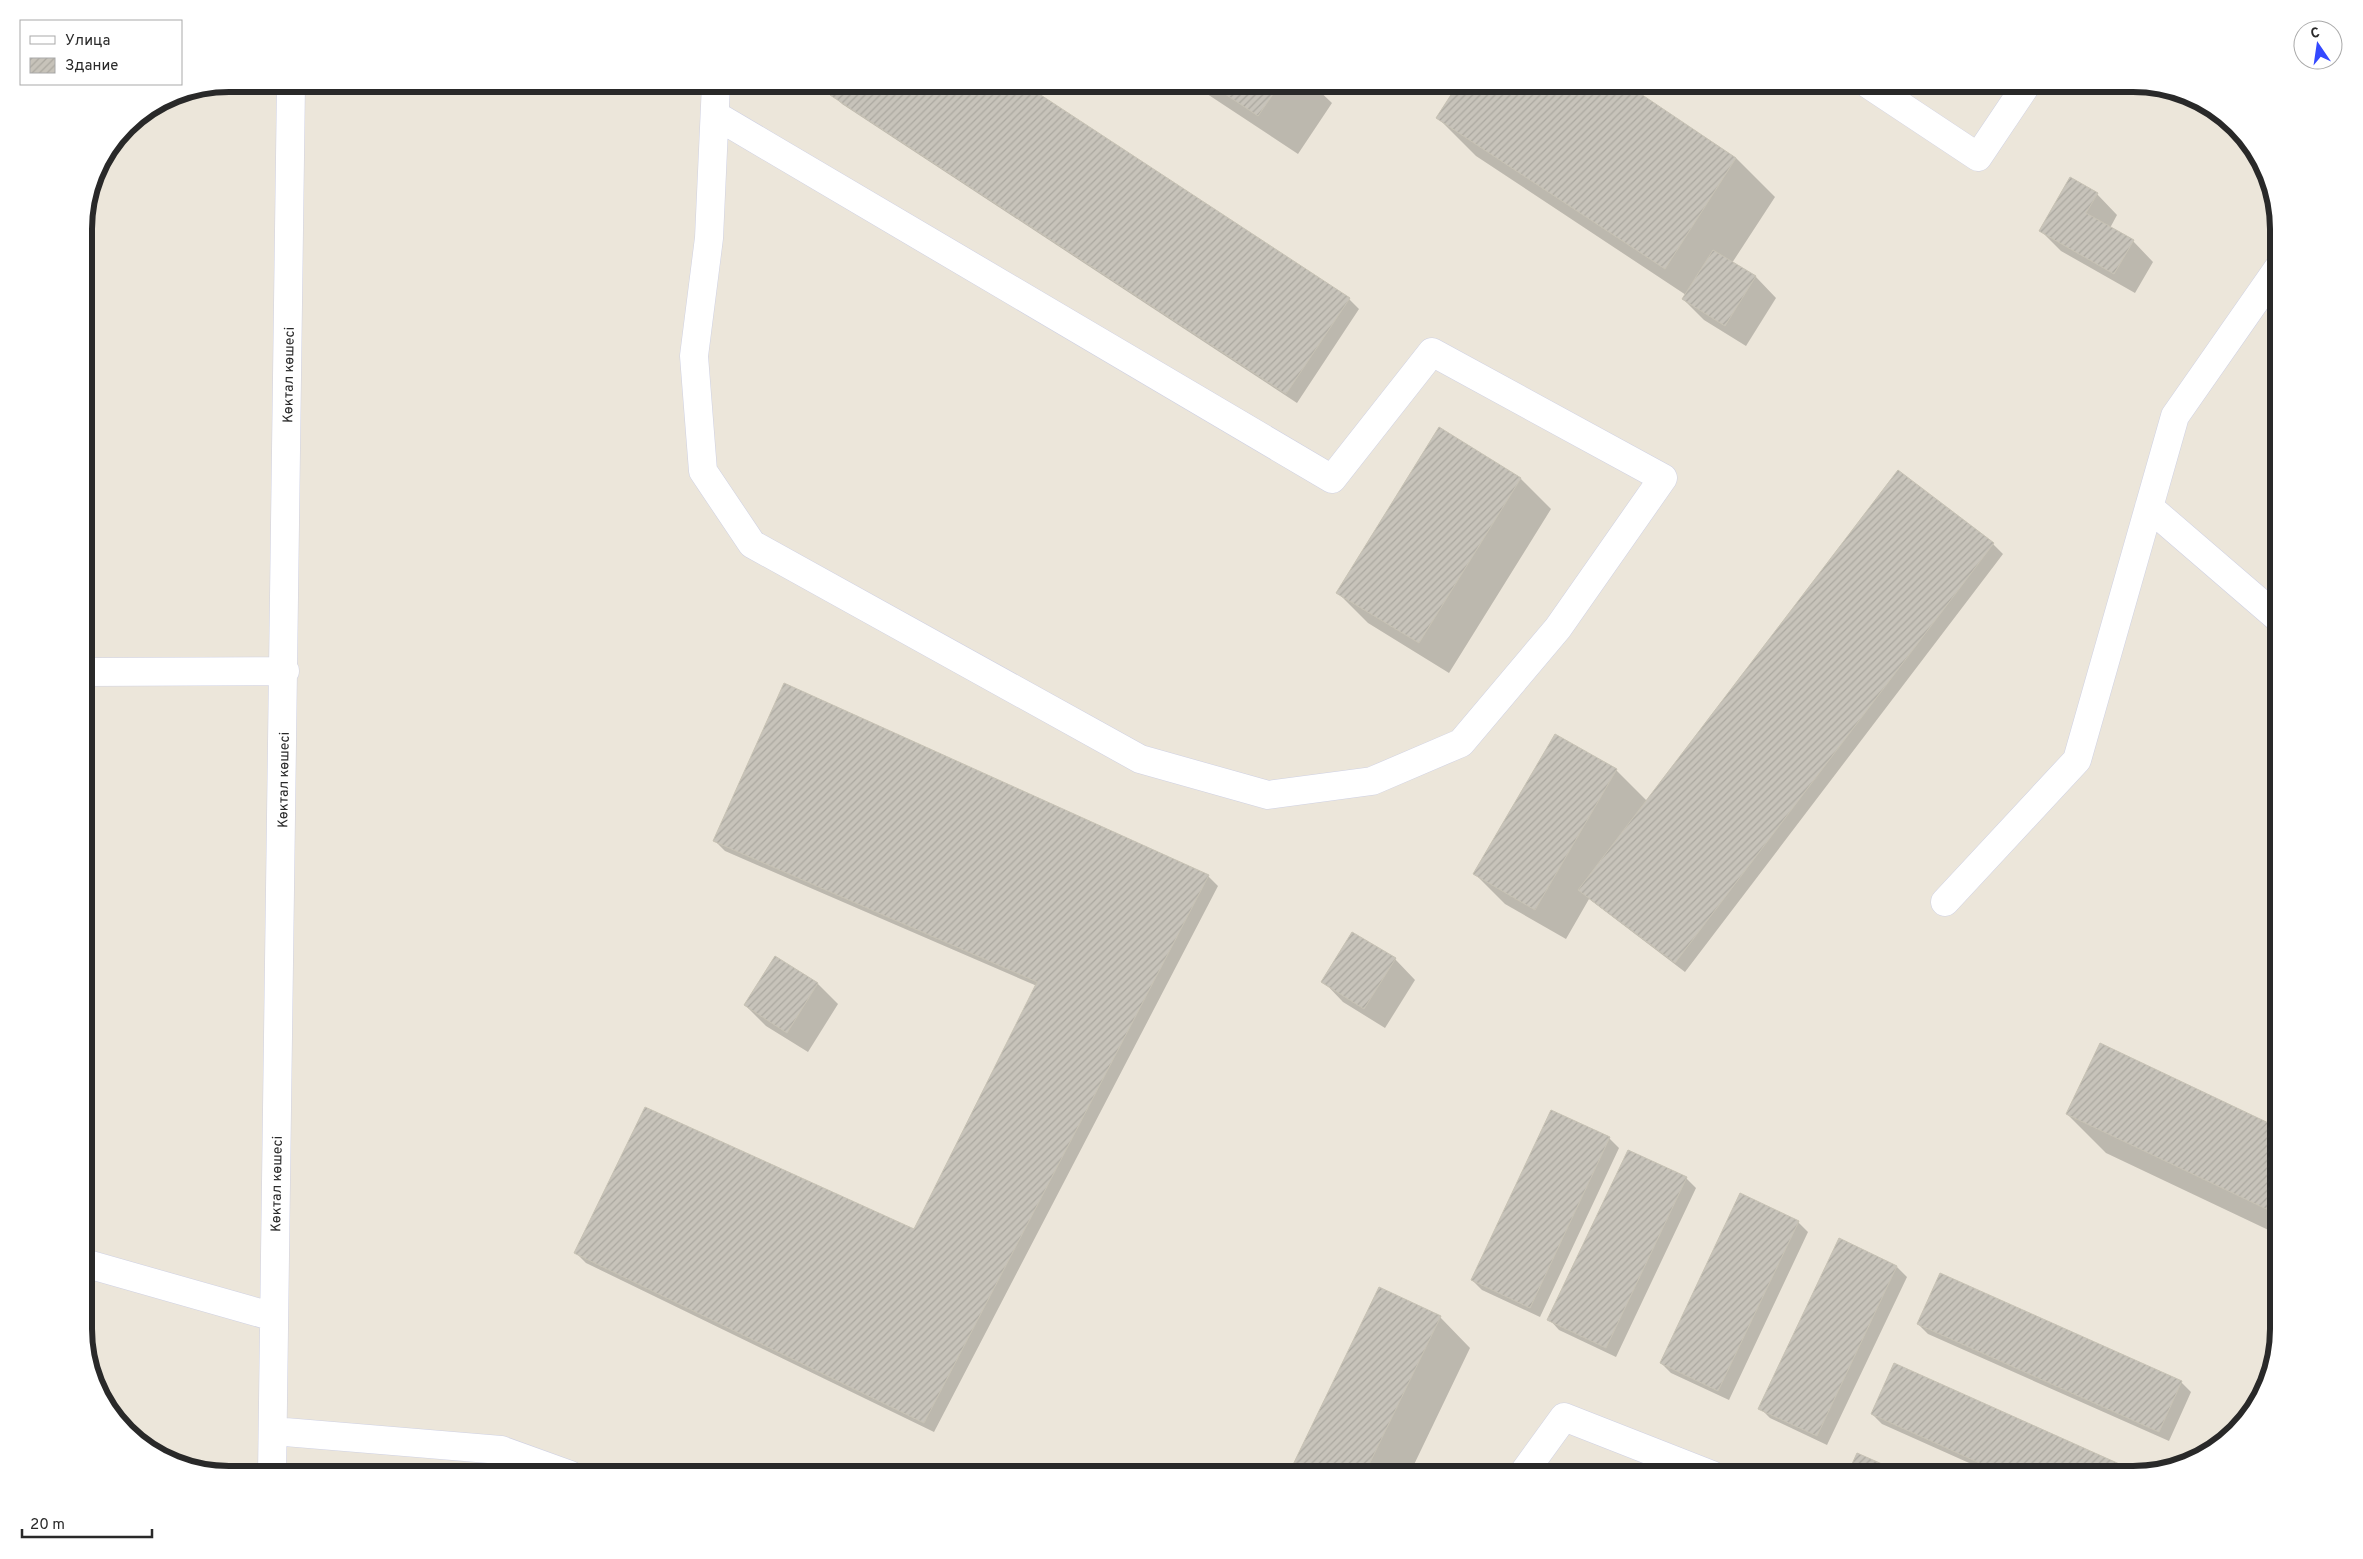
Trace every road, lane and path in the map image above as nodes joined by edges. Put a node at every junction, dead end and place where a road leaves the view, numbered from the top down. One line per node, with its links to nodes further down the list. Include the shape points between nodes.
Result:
1 (1880, 92): 2 (street, via 1978,156)
2 (2022, 92)
3 (291, 93): 9 (street, Көктал көшесі)
4 (715, 93): 5 (street)
5 (714, 115): 5 (street, via 709,238 694,356 702,471 752,544 1140,760 1268,795 1372,781 1461,743 1558,628 1663,478 1432,352 1332,479)
6 (2270, 280): 7 (street, via 2175,416)
7 (2149, 507): 8 (street); 11 (street, via 2077,760)
8 (2270, 611)
9 (285, 671): 10 (street); 13 (street, Көктал көшесі)
10 (93, 672)
11 (1945, 902)
12 (93, 1266): 13 (street)
13 (274, 1317): 14 (street, Көктал көшесі)
14 (273, 1431): 15 (street, Көктал көшесі); 16 (street, via 501,1450)
15 (272, 1466)
16 (545, 1466)
17 (1528, 1466): 18 (street, via 1564,1416)
18 (1689, 1466)

